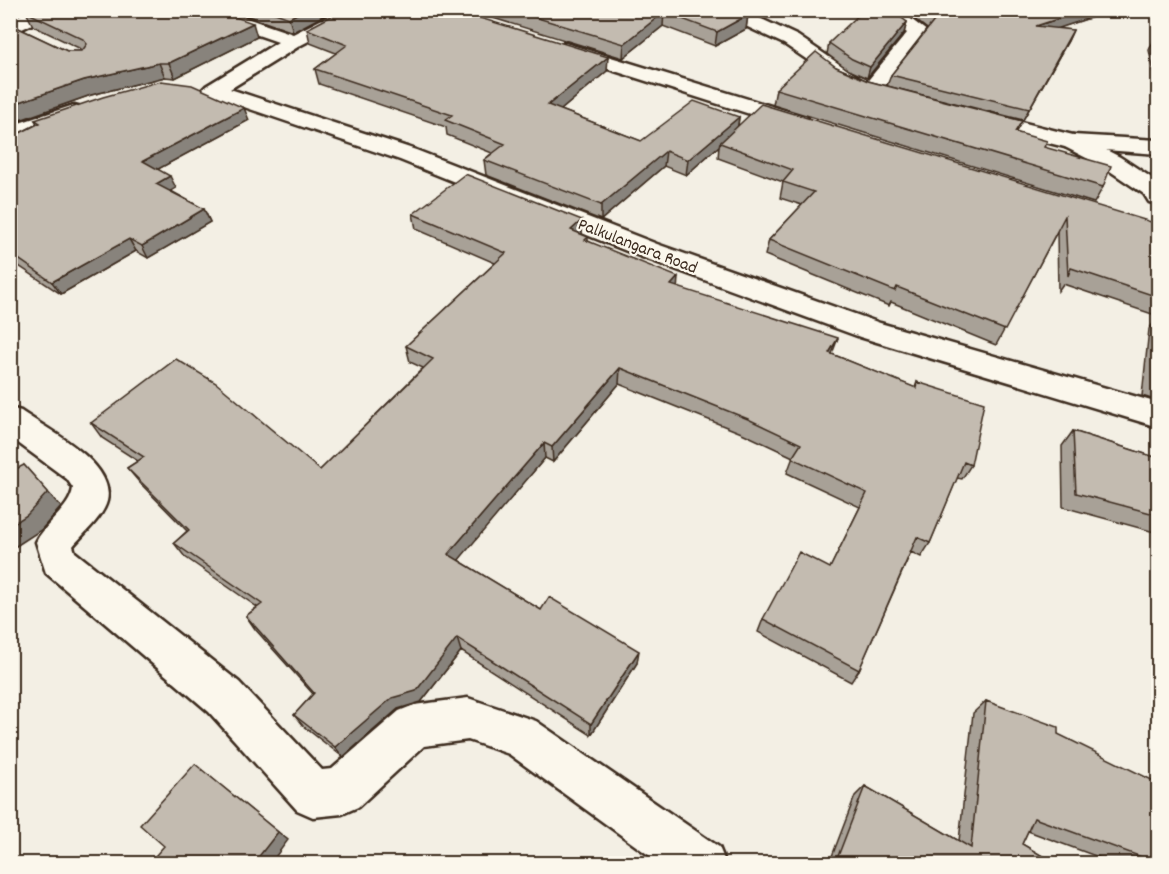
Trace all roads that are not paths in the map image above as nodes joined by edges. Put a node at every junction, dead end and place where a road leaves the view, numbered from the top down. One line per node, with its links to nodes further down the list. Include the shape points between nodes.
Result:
1 (47, 10): 8 (street)
2 (203, 10): 7 (street)
3 (264, 10): 7 (street)
4 (355, 10): 10 (street, Palkulangara Road)
5 (726, 10): 12 (street, via 791,40 841,76)
6 (892, 12): 12 (street, via 918,32)
7 (237, 22): 10 (street)
8 (12, 25): 9 (street)
9 (33, 35)
10 (294, 41): 21 (street, Palkulangara Road, via 201,88 408,155 648,250 870,330)
11 (543, 42): 16 (street)
12 (871, 90): 13 (street)
13 (894, 96)
14 (89, 106): 17 (street)
15 (951, 111): 18 (street)
16 (816, 127)
17 (10, 134)
18 (1073, 142): 19 (street); 20 (street, via 1113,162 1154,189)
19 (1158, 147)
20 (1158, 197)
21 (1158, 415)
22 (10, 420): 23 (street, via 79,469 91,485 89,502 54,542 59,561 224,697 313,794 342,791 414,726 468,719 521,736)
23 (702, 864)

